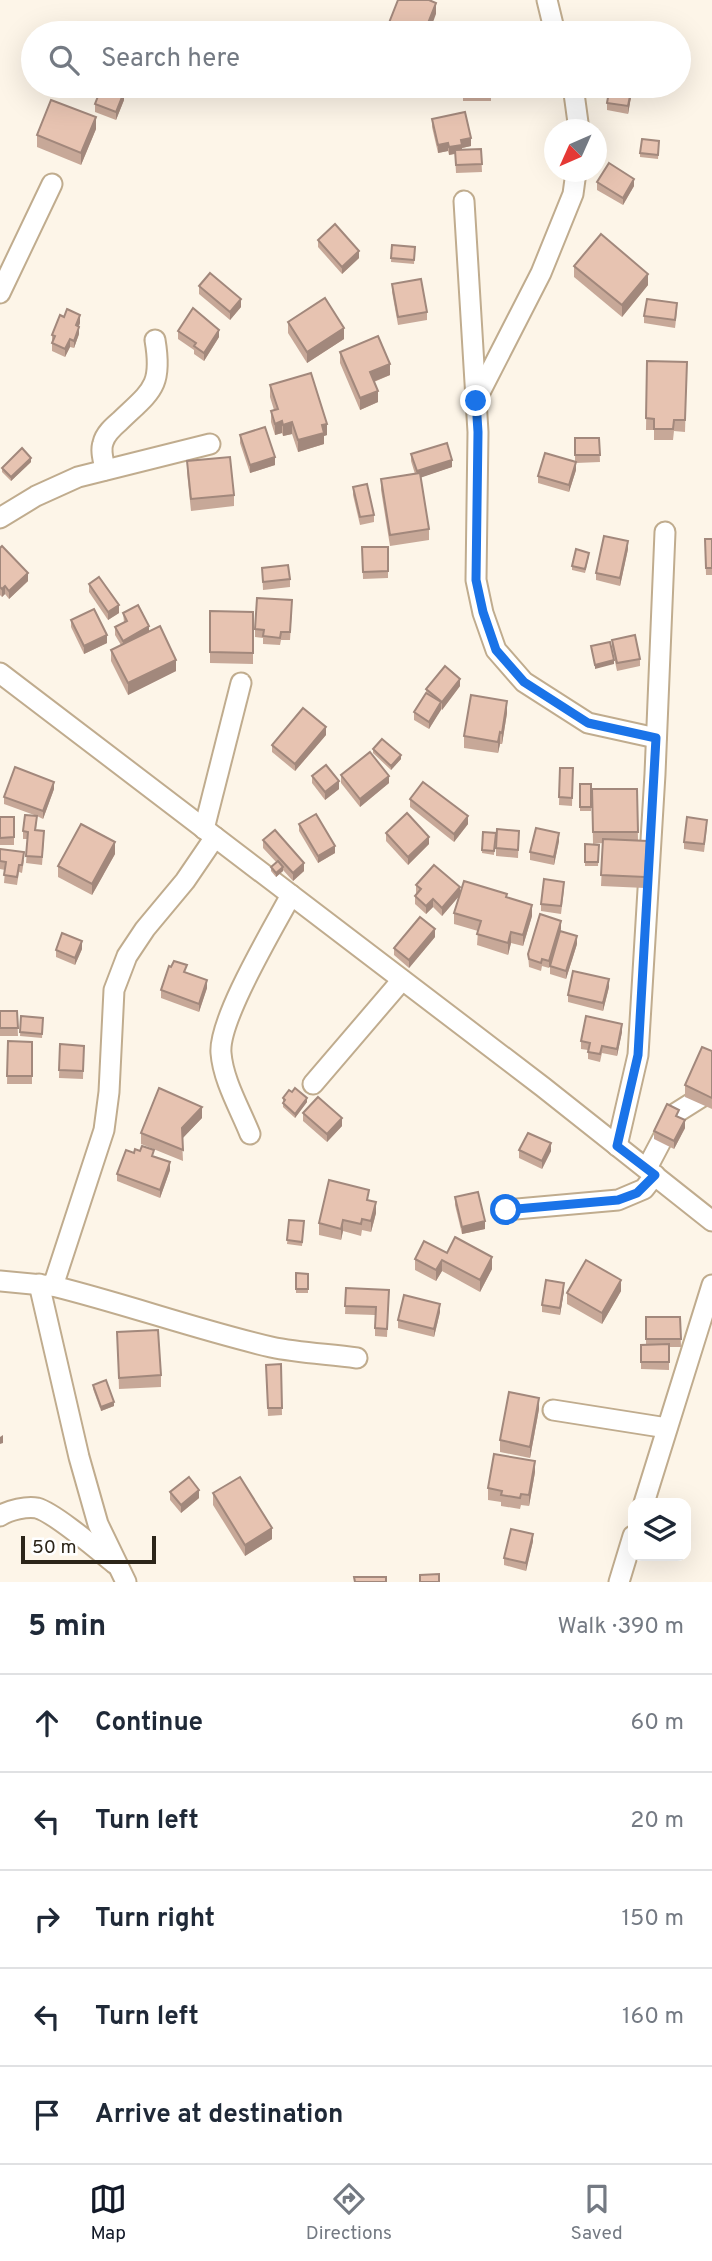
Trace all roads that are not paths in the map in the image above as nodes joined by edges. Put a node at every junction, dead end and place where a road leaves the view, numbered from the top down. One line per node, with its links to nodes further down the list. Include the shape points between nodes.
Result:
1 (547, 0): 2 (street)
2 (552, 21)
3 (575, 98): 4 (street)
4 (578, 119)
5 (575, 182): 10 (street, via 541,273)
6 (52, 184): 8 (street)
7 (464, 201): 10 (street)
8 (0, 293)
9 (155, 340): 12 (street, via 157,379 109,431 103,443)
10 (476, 401): 17 (street, via 476,580 496,650 524,682 588,723)
11 (210, 444): 12 (street)
12 (105, 470): 13 (street, via 78,477)
13 (0, 518)
14 (665, 532): 17 (street)
15 (0, 673): 18 (street)
16 (241, 683): 18 (street)
17 (656, 738): 24 (street, via 638,1055)
18 (209, 833): 19 (street); 29 (street, via 185,881 127,956 114,990 104,1130)
19 (291, 895): 20 (street); 23 (street, via 235,1002 220,1050)
20 (402, 980): 21 (street); 24 (street)
21 (313, 1084)
22 (712, 1088): 25 (street, via 676,1113)
23 (250, 1135)
24 (617, 1146): 25 (street)
25 (651, 1172): 26 (street, via 637,1193 618,1200); 27 (street)
26 (506, 1210)
27 (712, 1222)
28 (0, 1281): 29 (street)
29 (46, 1285): 31 (street, via 274,1348); 37 (street, via 79,1457 98,1524)
30 (712, 1285): 33 (street)
31 (357, 1358)
32 (553, 1410): 33 (street)
33 (667, 1428): 34 (street)
34 (645, 1498)
35 (0, 1516): 37 (street, via 38,1508)
36 (628, 1552): 38 (street)
37 (122, 1574)
38 (619, 1582)

